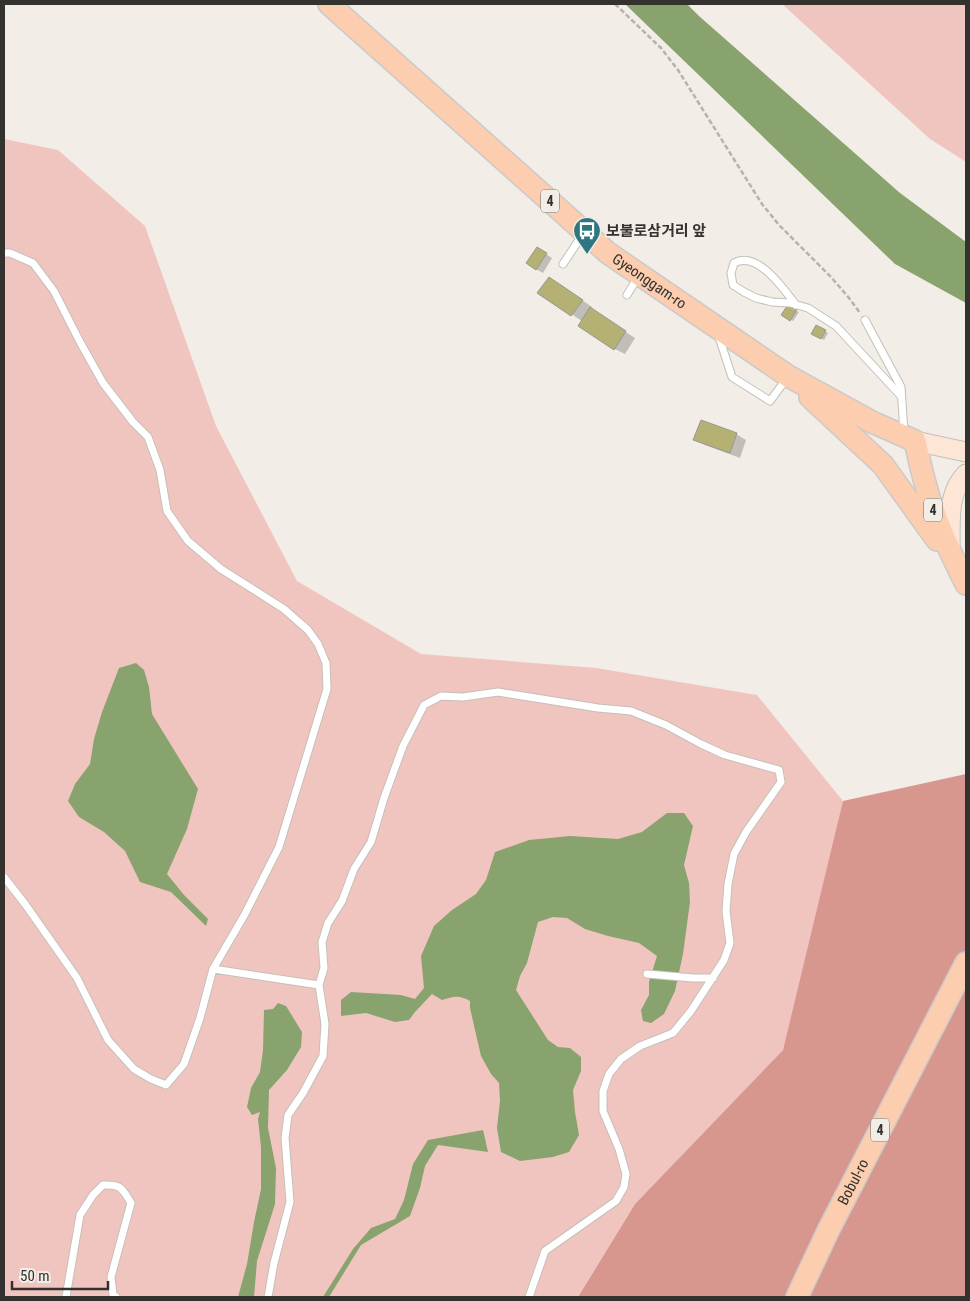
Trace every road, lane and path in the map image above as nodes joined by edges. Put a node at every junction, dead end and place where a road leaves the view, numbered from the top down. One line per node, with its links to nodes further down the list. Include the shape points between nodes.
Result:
1 (329, 4): 3 (main road, Gyeonggam-ro / 4)
2 (615, 4): 9 (path, via 661,48 678,70 762,204 831,277)
3 (584, 232): 5 (lane); 6 (main road, Gyeonggam-ro / 4)
4 (4, 253): 20 (lane, via 33,262 54,291 103,383 148,437 160,470 166,511 188,541 221,569 284,609 308,630 326,663 327,689 280,848)
5 (563, 264)
6 (640, 275): 7 (lane); 10 (main road, Gyeonggam-ro / 4)
7 (627, 295)
8 (796, 305): 8 (lane, via 756,298 733,285 731,273 734,262 748,260 758,264); 12 (lane, via 808,308 836,326)
9 (865, 320): 12 (lane, via 901,387)
10 (716, 327): 11 (main road, Gyeonggam-ro / 4); 11 (lane, via 732,377 770,402)
11 (788, 376): 13 (main road, Gyeonggam-ro / 4, via 872,422); 17 (main road, via 883,465)
12 (901, 396): 13 (lane)
13 (909, 438): 14 (street, Gyeonggam-ro); 16 (main road, 4)
14 (966, 452)
15 (966, 474): 16 (street, via 951,500)
16 (950, 550): 17 (main road, 4)
17 (964, 580)
18 (4, 878): 20 (lane, via 77,978 108,1040 134,1069 151,1079 166,1085 184,1064)
19 (966, 963): 28 (main road, Bobul-ro / 4, via 829,1229)
20 (213, 969): 23 (lane)
21 (647, 974): 22 (lane)
22 (713, 978): 23 (lane, via 730,943 726,911 734,854 781,782 779,770 725,755 631,711 498,692 463,697 441,696 424,705 403,746 371,842 328,923 322,942 324,968); 27 (lane, via 673,1033 640,1046 621,1059 609,1074 603,1091 603,1111 626,1174 624,1187 616,1201 545,1251)
23 (319, 985): 26 (lane, via 325,1024 323,1056 288,1115 285,1138 290,1202)
24 (66, 1297): 25 (lane, via 80,1215 103,1185 115,1184 122,1188 130,1203 112,1277)
25 (116, 1297)
26 (268, 1297)
27 (529, 1297)
28 (798, 1297)

